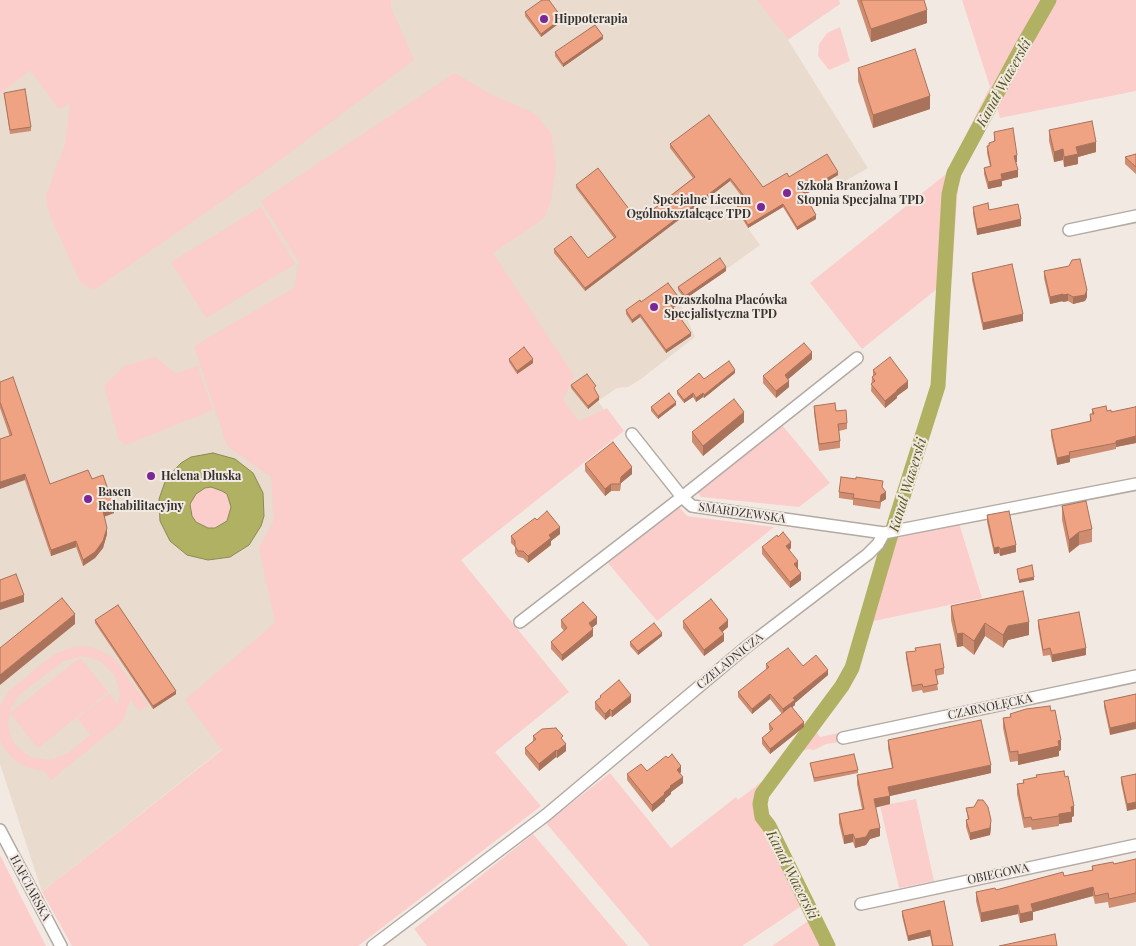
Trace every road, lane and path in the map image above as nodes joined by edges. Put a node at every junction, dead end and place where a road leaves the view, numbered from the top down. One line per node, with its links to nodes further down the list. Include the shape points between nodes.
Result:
1 (1136, 216): 2 (street)
2 (1069, 230)
3 (857, 358): 6 (street)
4 (632, 434): 6 (street, SMARDZEWSKA)
5 (1136, 484): 7 (street)
6 (682, 497): 7 (street, SMARDZEWSKA, via 692,506); 8 (street)
7 (891, 531): 15 (street, CZELADNICZA, via 868,554 745,648 546,815)
8 (520, 622)
9 (1136, 676): 10 (street, CZARNOŁĘCKA)
10 (843, 738)
11 (0, 830): 14 (street, HAFCIARSKA)
12 (1136, 845): 13 (street, OBIEGOWA)
13 (861, 904)
14 (61, 946)
15 (373, 946)

